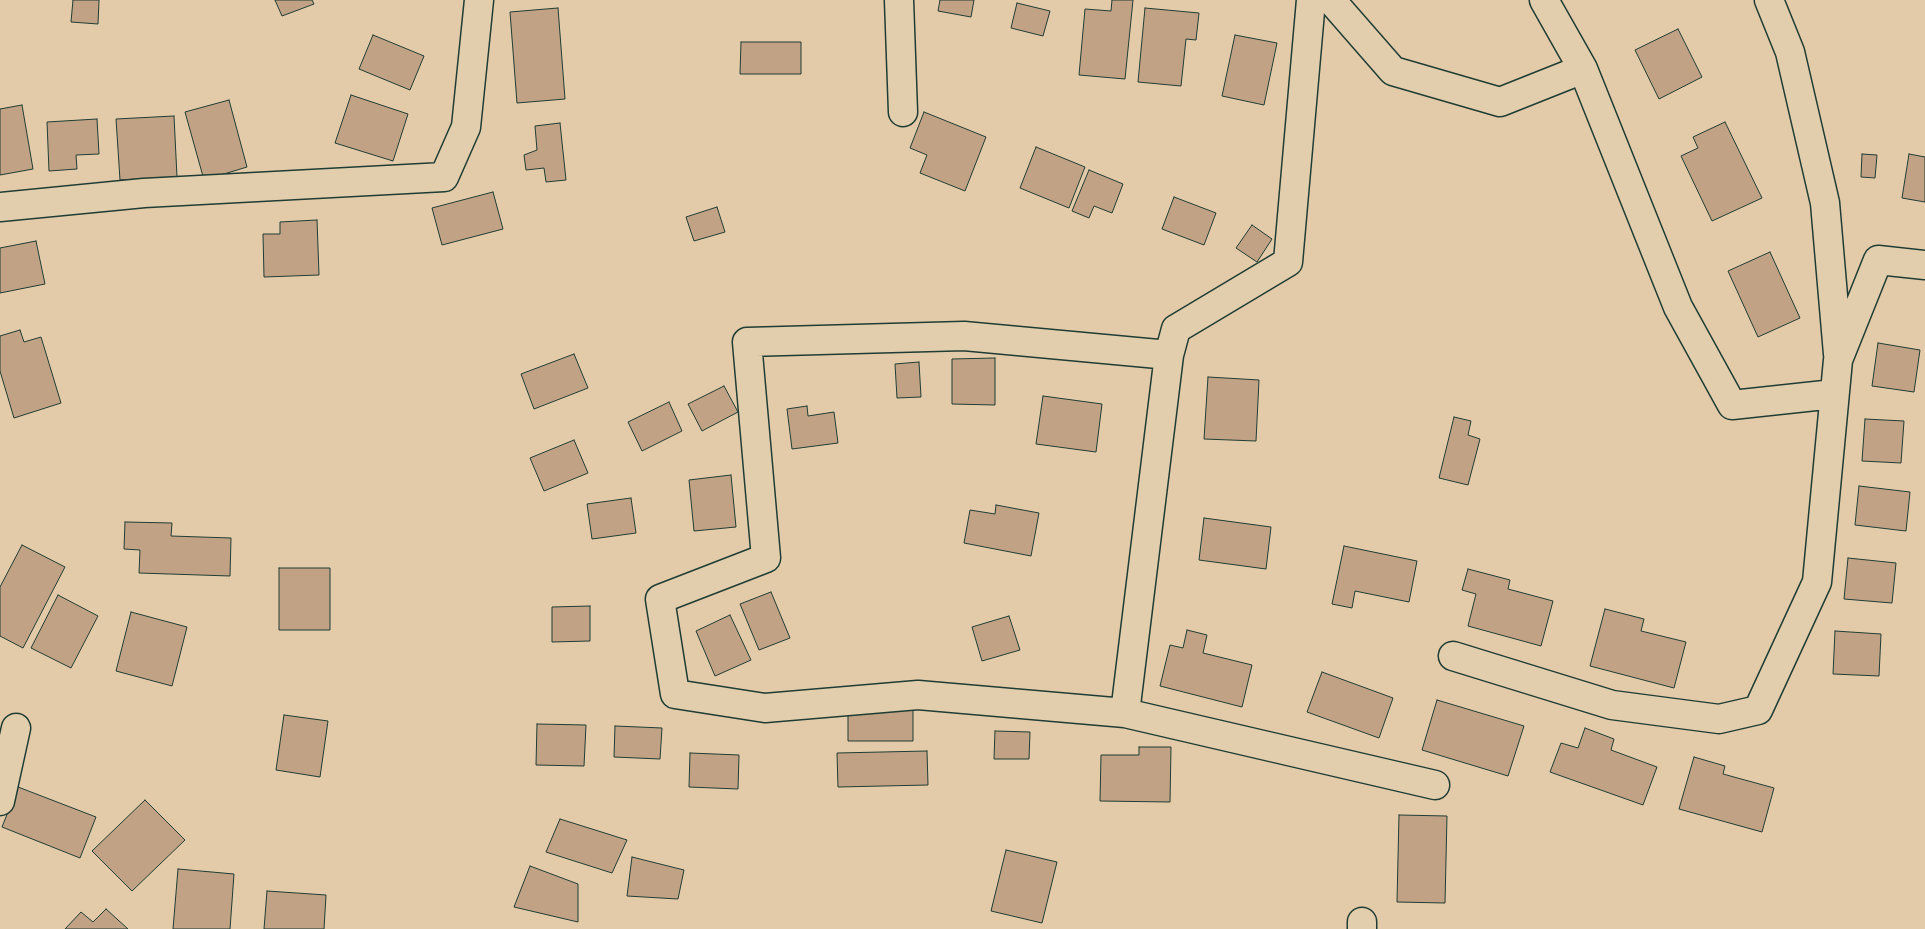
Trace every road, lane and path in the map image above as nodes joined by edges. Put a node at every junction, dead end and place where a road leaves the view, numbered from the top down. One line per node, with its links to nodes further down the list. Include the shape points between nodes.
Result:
1 (479, 0): 9 (street, via 466,127 444,177 144,193)
2 (899, 0): 8 (street)
3 (1311, 0): 11 (street, via 1288,262 1176,329)
4 (1331, 0): 7 (street, via 1393,71 1500,102)
5 (1544, 0): 7 (street)
6 (1769, 0): 12 (street, via 1790,52 1825,203)
7 (1583, 69): 13 (street, via 1678,307 1732,405)
8 (903, 112)
9 (0, 207)
10 (1925, 265): 12 (street, via 1878,260)
11 (1169, 355): 15 (street); 15 (street, via 964,336 746,342 766,558 660,599 675,694 765,708 918,695)
12 (1838, 360): 13 (street)
13 (1834, 394): 14 (street, via 1817,582 1758,710 1719,719 1612,705)
14 (1453, 656)
15 (1125, 713): 17 (street)
16 (16, 728): 18 (street)
17 (1435, 785)
18 (0, 801)

